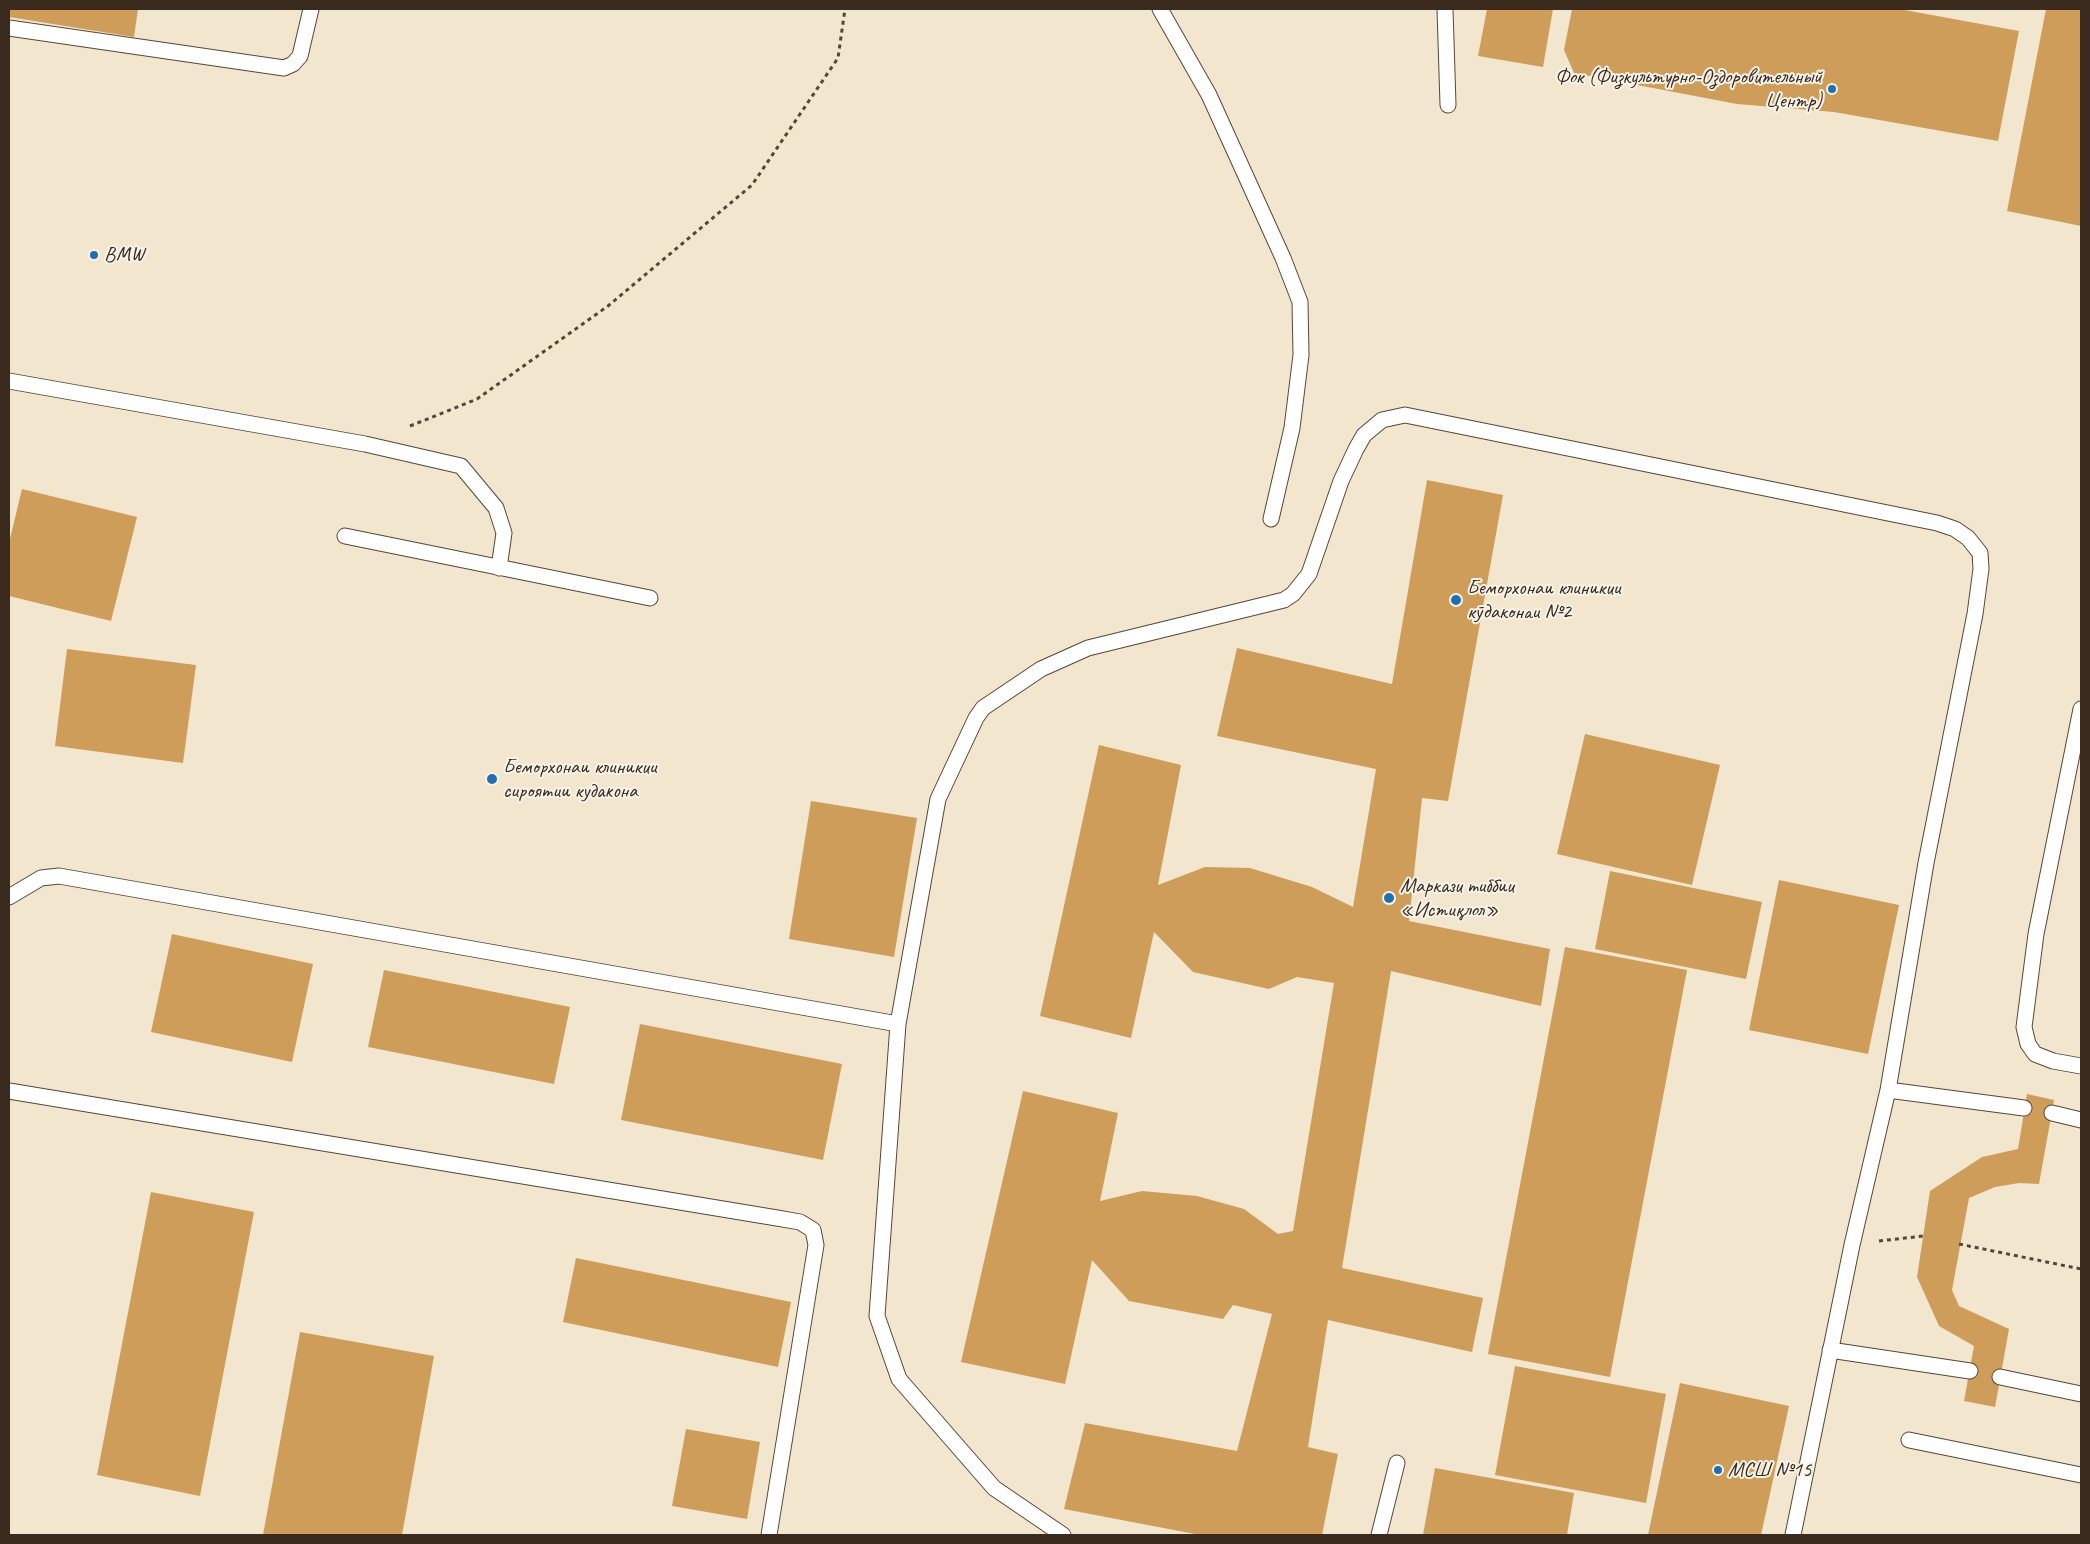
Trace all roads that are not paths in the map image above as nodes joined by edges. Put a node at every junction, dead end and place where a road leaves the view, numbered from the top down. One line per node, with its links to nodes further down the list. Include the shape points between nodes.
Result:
1 (311, 9): 4 (lane, via 300,56 284,68)
2 (1160, 9): 7 (lane, via 1209,95 1300,302 1301,355 1293,419)
3 (1445, 9): 5 (lane)
4 (9, 28)
5 (1448, 105)
6 (9, 381): 9 (lane, via 366,444 461,466 496,508 504,533)
7 (1271, 519)
8 (345, 536): 9 (lane)
9 (499, 568): 10 (lane)
10 (650, 598)
11 (2081, 709): 14 (lane, via 2036,934 2024,1027 2028,1044 2035,1054)
12 (9, 897): 13 (lane, via 41,878 59,876)
13 (898, 1024): 15 (lane, via 938,799 983,708 1041,669 1088,648 1284,600 1294,594 1309,574 1341,481 1364,435 1382,420 1404,415 1937,523 1968,538 1980,553 1975,614 1926,863); 28 (lane, via 877,1316 899,1379 994,1488)
14 (2081, 1066)
15 (1888, 1090): 17 (lane); 20 (lane)
16 (9, 1092): 27 (lane, via 800,1222 813,1230 816,1245)
17 (2024, 1108)
18 (2052, 1113): 19 (lane)
19 (2081, 1120)
20 (1830, 1350): 21 (lane); 30 (lane)
21 (1970, 1371)
22 (2000, 1377): 23 (lane)
23 (2081, 1394)
24 (1909, 1440): 26 (lane)
25 (1397, 1463): 29 (lane)
26 (2081, 1475)
27 (769, 1535)
28 (1063, 1535)
29 (1379, 1535)
30 (1793, 1535)

